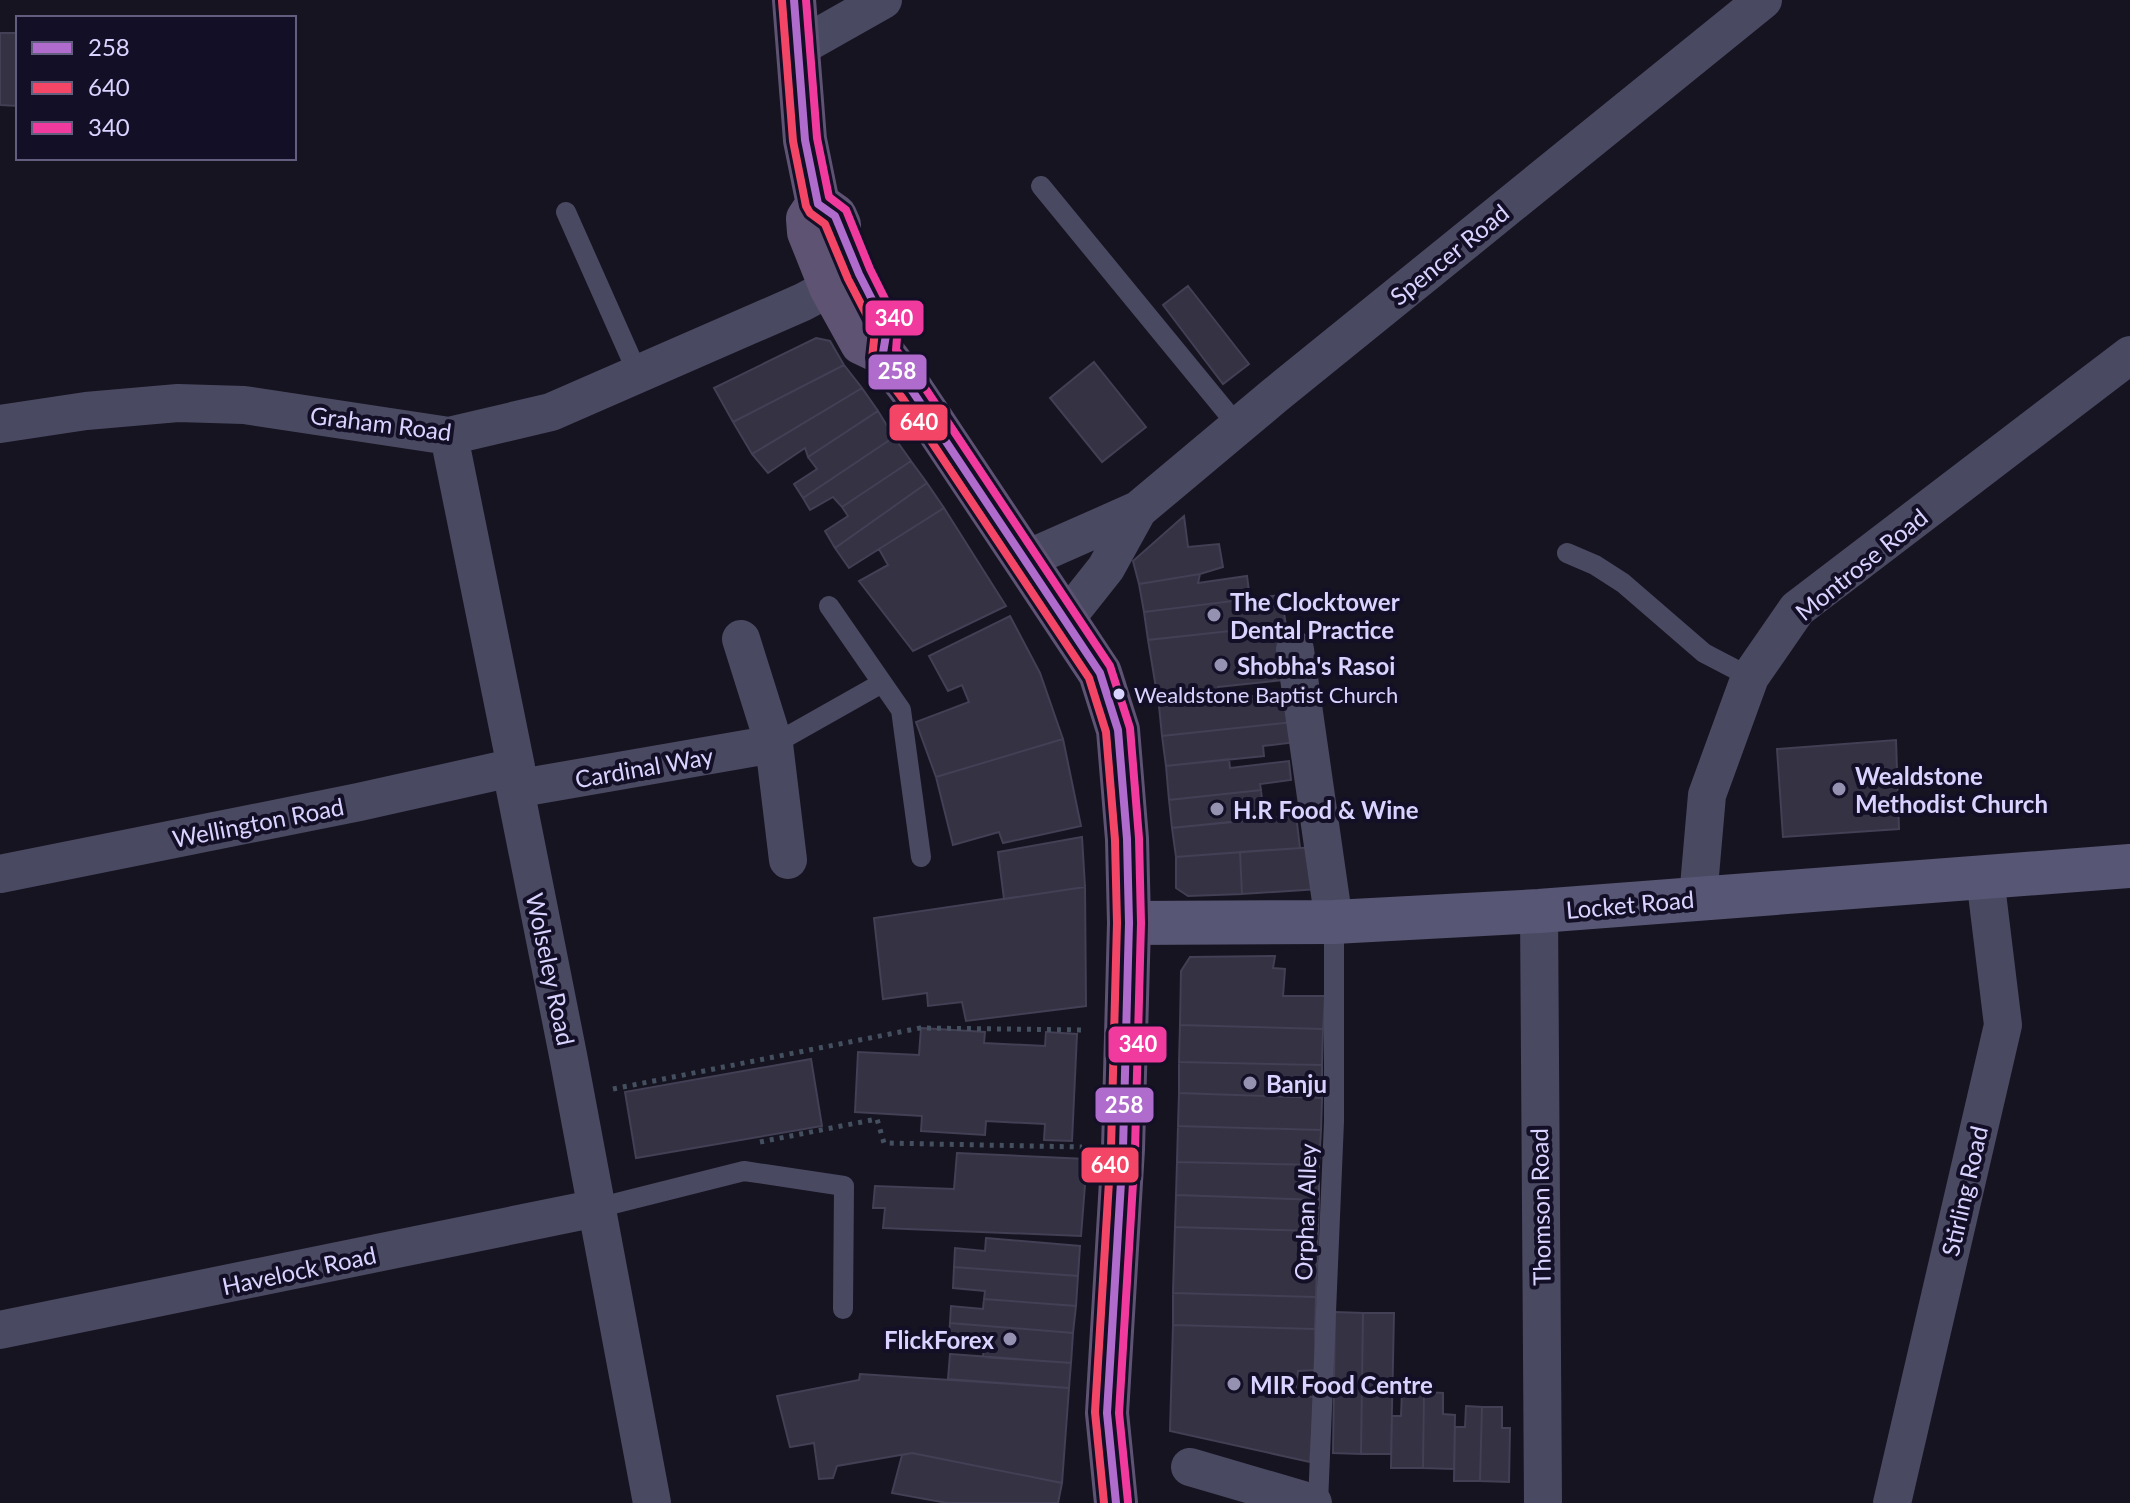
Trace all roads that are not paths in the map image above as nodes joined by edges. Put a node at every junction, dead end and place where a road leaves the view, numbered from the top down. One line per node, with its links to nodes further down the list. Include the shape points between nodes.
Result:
1 (794, 0): 4 (main road)
2 (883, 0): 4 (street)
3 (1763, 0): 13 (street, Spencer Road)
4 (798, 48): 6 (main road, via 805,140)
5 (1041, 186): 13 (lane)
6 (818, 204): 8 (main road, via 807,225); 9 (main road, via 835,216 887,329)
7 (566, 212): 11 (lane)
8 (831, 287): 9 (main road, via 862,343); 11 (street, Graham Road)
9 (883, 353): 17 (main road)
10 (2130, 355): 22 (street, Montrose Road, via 1797,609)
11 (638, 374): 14 (street, Graham Road, via 551,412)
12 (0, 424): 14 (street, Graham Road, via 178,403 244,405)
13 (1238, 426): 15 (street, Spencer Road)
14 (449, 436): 25 (street, Wolseley Road)
15 (1138, 510): 17 (street, Spencer Road); 19 (street, Spencer Road, via 1106,568)
16 (1567, 553): 22 (lane, via 1623,583 1704,653)
17 (1025, 560): 19 (main road)
18 (829, 606): 23 (lane)
19 (1064, 621): 34 (main road, via 1100,673 1118,730)
20 (741, 639): 24 (street)
21 (1295, 650): 33 (street)
22 (1750, 677): 31 (street, Montrose Road, via 1707,795)
23 (882, 683): 24 (lane); 26 (lane, via 901,710)
24 (774, 744): 25 (street, Cardinal Way); 27 (street)
25 (515, 778): 29 (street, Wellington Road, via 359,802); 35 (street, Wolseley Road)
26 (921, 857)
27 (788, 860)
28 (2130, 866): 30 (street, Locket Road)
29 (0, 874)
30 (1985, 877): 31 (street, Locket Road); 43 (street, Stirling Road, via 2003,1025)
31 (1698, 898): 32 (street, Locket Road)
32 (1539, 911): 33 (street, Locket Road); 42 (street, Thomson Road)
33 (1334, 922): 34 (street, Locket Road); 41 (lane, Orphan Alley, via 1333,1136)
34 (1129, 923): 40 (main road, via 1123,1149 1107,1413)
35 (597, 1208): 36 (lane, via 744,1171 844,1186); 37 (street, Havelock Road); 39 (street, Wolseley Road)
36 (843, 1309)
37 (0, 1330)
38 (1190, 1467): 41 (street)
39 (652, 1503)
40 (1116, 1503)
41 (1315, 1503)
42 (1543, 1503)
43 (1892, 1503)

